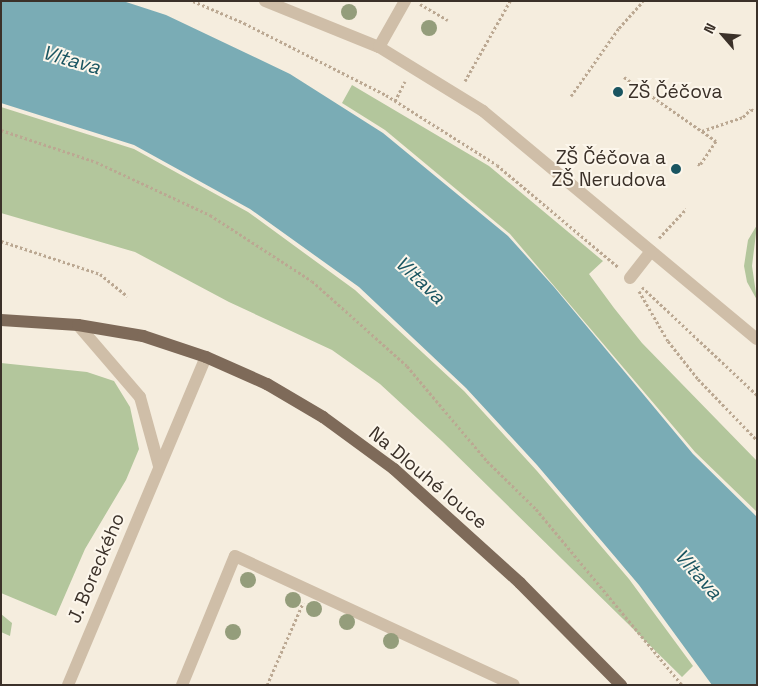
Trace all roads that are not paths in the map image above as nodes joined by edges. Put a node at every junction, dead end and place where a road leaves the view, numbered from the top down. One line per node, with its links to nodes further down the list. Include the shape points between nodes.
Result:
1 (265, 1): 3 (street)
2 (405, 1): 3 (street)
3 (379, 47): 4 (street, via 483,111)
4 (651, 252): 5 (street); 8 (street)
5 (633, 282)
6 (1, 320): 7 (main road, Na Dlouhé louce)
7 (78, 325): 9 (main road, Na Dlouhé louce, via 143,336); 10 (street, via 140,397)
8 (757, 339)
9 (206, 357): 10 (street, J. Boreckého); 14 (main road, Na Dlouhé louce, via 267,384 323,417 394,469 520,582)
10 (159, 466): 11 (street, J. Boreckého)
11 (68, 685)
12 (182, 685): 13 (street, via 235,556)
13 (514, 685)
14 (620, 685)

